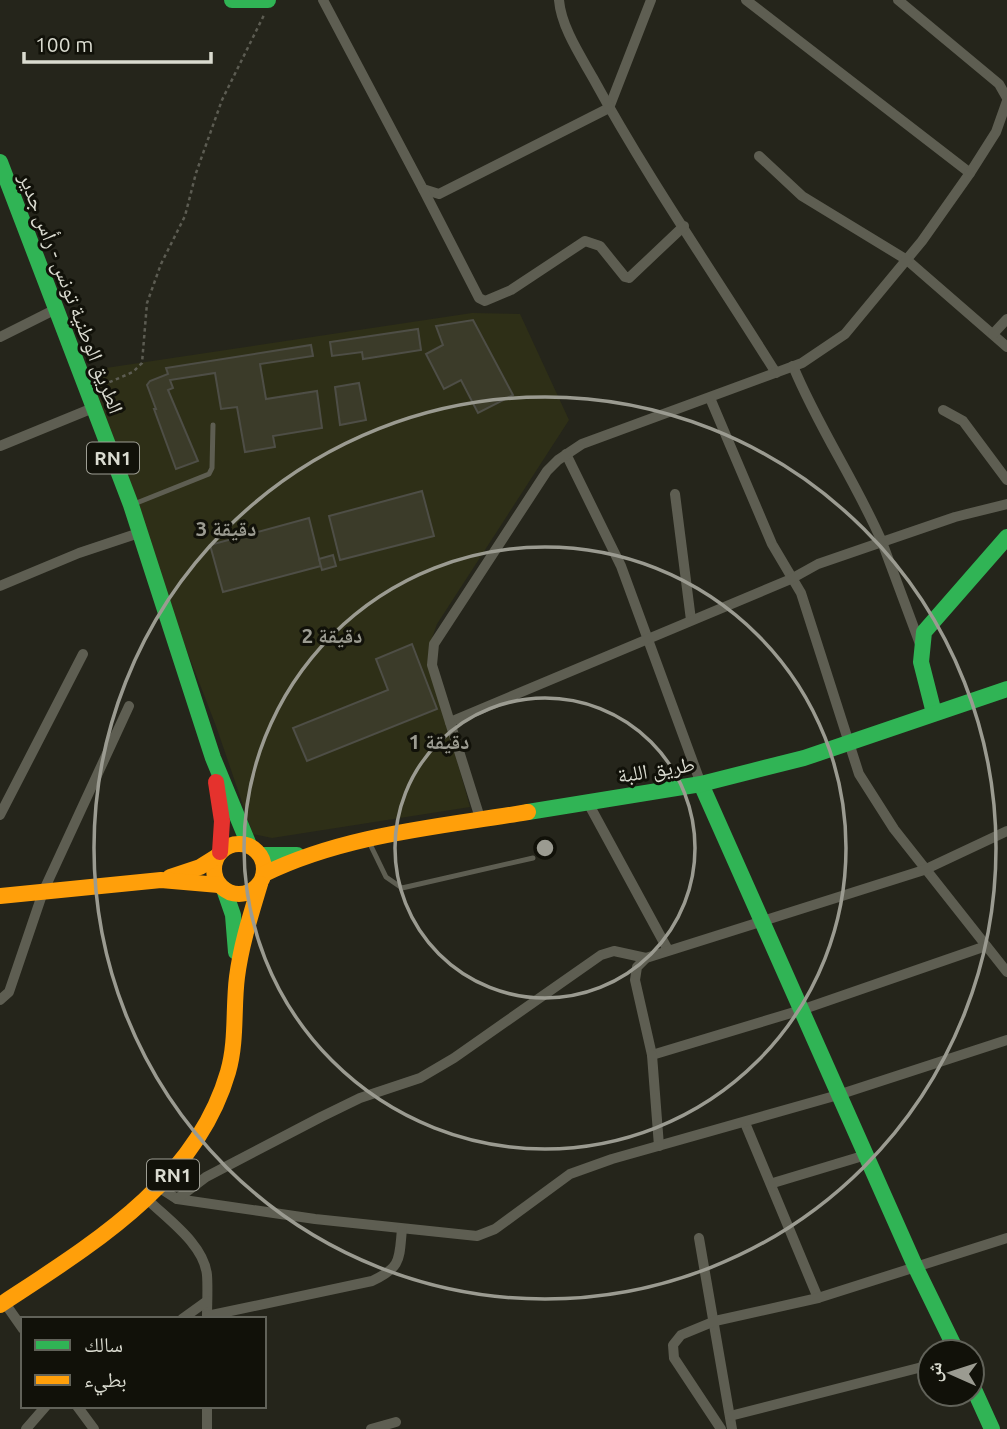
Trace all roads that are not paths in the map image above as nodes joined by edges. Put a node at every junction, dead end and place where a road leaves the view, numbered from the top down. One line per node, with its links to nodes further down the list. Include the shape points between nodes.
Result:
1 (232, 0): 2 (main road)
2 (268, 0)
3 (323, 0): 13 (street)
4 (559, 0): 9 (street, via 580,54)
5 (651, 0): 9 (street)
6 (746, 0): 12 (street)
7 (898, 0): 8 (street, via 999,84)
8 (1007, 100): 12 (street, via 996,132)
9 (609, 108): 13 (street, via 455,188 439,194); 14 (street)
10 (759, 156): 15 (street, via 802,196)
11 (0, 162): 16 (main road, الطريق الوطنية تونس - رأس جدير / RN1)
12 (971, 173): 15 (street)
13 (423, 189): 14 (street, via 479,298 485,301 511,290 585,241 600,246 629,278)
14 (684, 226): 22 (street)
15 (908, 260): 18 (street); 21 (street, via 845,334)
16 (56, 309): 19 (street); 24 (main road, الطريق الوطنية تونس - رأس جدير / RN1)
17 (1007, 319): 18 (street)
18 (993, 334): 20 (street)
19 (0, 337)
20 (1007, 347)
21 (793, 366): 22 (street); 35 (street)
22 (776, 373): 23 (street)
23 (710, 398): 28 (street, via 582,444); 36 (street)
24 (93, 408): 27 (street); 32 (main road, الطريق الوطنية تونس - رأس جدير / RN1)
25 (943, 410): 29 (street, via 963,421)
26 (213, 425): 32 (lane, via 209,474)
27 (0, 446)
28 (566, 454): 39 (street, via 621,566); 45 (street, via 547,471 434,644 432,665)
29 (1007, 480)
30 (675, 494): 38 (street)
31 (1007, 504): 35 (street)
32 (131, 505): 33 (main road, الطريق الوطنية تونس - رأس جدير / RN1)
33 (139, 533): 37 (street); 47 (main road, الطريق الوطنية تونس - رأس جدير / RN1)
34 (1007, 537): 40 (main road, via 924,632)
35 (882, 542): 36 (street, via 818,564); 40 (street)
36 (791, 579): 38 (street); 46 (street, via 812,625)
37 (0, 586)
38 (691, 620): 39 (street)
39 (647, 639): 45 (street); 48 (street)
40 (920, 644): 44 (main road)
41 (83, 654): 50 (street)
42 (1007, 689): 44 (main road, طريق اللبة)
43 (129, 706): 62 (street)
44 (934, 713): 46 (main road, طريق اللبة)
45 (450, 722): 51 (street)
46 (847, 744): 48 (main road, طريق اللبة); 58 (street, via 874,801)
47 (213, 758): 54 (main road, الطريق الوطنية تونس - رأس جدير / RN1); 55 (main road, الطريق الوطنية تونس - رأس جدير / RN1, via 222,821)
48 (701, 784): 49 (main road, طريق اللبة); 64 (main road)
49 (587, 801): 51 (main road, طريق اللبة); 66 (street)
50 (0, 815)
51 (480, 818): 53 (main road, طريق اللبة)
52 (1007, 831): 58 (street)
53 (367, 839): 56 (main road, طريق اللبة); 57 (lane, via 386,877 402,888)
54 (255, 850): 55 (main road, via 230,845); 56 (main road, طريق اللبة); 59 (main road, RN1)
55 (218, 854): 60 (main road, via 200,867); 61 (main road, RN1, via 214,872)
56 (303, 855): 59 (main road, طريق اللبة)
57 (533, 858)
58 (924, 870): 64 (street); 65 (street)
59 (262, 879): 61 (main road, via 247,893); 69 (main road, RN1)
60 (161, 880): 61 (main road); 62 (main road)
61 (222, 887): 69 (main road, RN1, via 233,915)
62 (43, 892): 63 (main road); 70 (street, via 9,992)
63 (0, 896)
64 (761, 921): 66 (street); 71 (main road)
65 (986, 946): 68 (street); 71 (street)
66 (668, 950): 67 (street)
67 (646, 958): 73 (street, via 637,967 635,979); 80 (street, via 614,951 601,955 420,1078 321,1116 206,1177)
68 (1007, 972)
69 (238, 973): 79 (main road, RN1, via 229,1071 218,1102 194,1146)
70 (0, 1000)
71 (801, 1010): 73 (street); 74 (main road)
72 (1007, 1040): 74 (street)
73 (652, 1055): 76 (street)
74 (838, 1095): 75 (street); 77 (main road)
75 (745, 1123): 76 (street); 78 (street)
76 (659, 1146): 81 (street, via 562,1178 486,1233 465,1236)
77 (866, 1154): 78 (street); 84 (main road)
78 (772, 1183): 85 (street)
79 (153, 1194): 80 (street); 86 (street, via 202,1259); 87 (main road, RN1)
80 (177, 1199): 81 (street)
81 (402, 1228): 90 (street, via 396,1268 381,1277)
82 (699, 1238): 91 (street)
83 (1007, 1238): 84 (street)
84 (916, 1268): 85 (street); 93 (main road)
85 (818, 1298): 91 (street)
86 (207, 1301): 88 (street); 89 (street)
87 (2, 1304): 92 (street)
88 (185, 1317)
89 (207, 1317)
90 (211, 1317)
91 (715, 1321): 99 (street); 105 (street, via 681,1335 673,1345 674,1358)
92 (21, 1327)
93 (950, 1338)
94 (916, 1369): 99 (street)
95 (44, 1408): 102 (street)
96 (78, 1408): 103 (street)
97 (207, 1408): 101 (street)
98 (982, 1408): 107 (main road)
99 (730, 1416): 106 (street)
100 (396, 1422): 104 (street)
101 (204, 1427)
102 (26, 1429)
103 (94, 1429)
104 (371, 1429)
105 (721, 1429)
106 (732, 1429)
107 (992, 1429)

